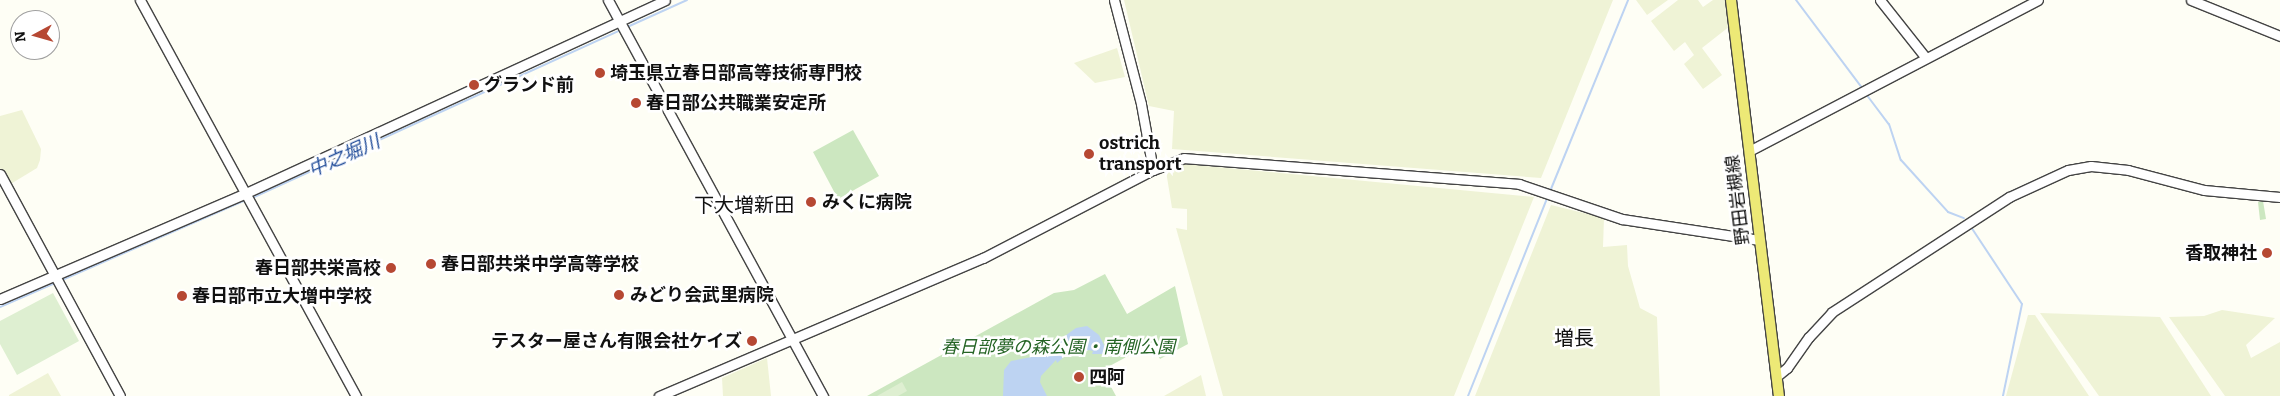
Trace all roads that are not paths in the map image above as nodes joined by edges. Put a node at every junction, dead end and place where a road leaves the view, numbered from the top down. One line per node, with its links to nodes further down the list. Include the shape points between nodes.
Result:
1 (140, 0): 15 (street)
2 (608, 0): 9 (street)
3 (665, 0): 9 (street)
4 (1114, 0): 13 (street, via 1141,104)
5 (1731, 0): 12 (main road, 野田岩槻線)
6 (1880, 0): 11 (street)
7 (2038, 0): 11 (street)
8 (2190, 0): 10 (street)
9 (619, 20): 15 (street); 20 (street)
10 (2280, 36)
11 (1926, 58): 12 (street)
12 (1749, 151): 17 (main road, 野田岩槻線)
13 (1153, 170): 17 (street, via 1184,158 1519,184 1622,219); 20 (street, via 983,258)
14 (0, 174): 18 (street)
15 (246, 193): 18 (street); 23 (street)
16 (2280, 197): 21 (street, via 2204,190 2128,170 2091,166 2068,170 2009,197 1832,312 1787,368)
17 (1759, 240): 21 (main road, 野田岩槻線)
18 (56, 276): 19 (street); 22 (street)
19 (0, 299)
20 (792, 340): 24 (street); 25 (street)
21 (1776, 376): 26 (main road, 野田岩槻線)
22 (120, 396)
23 (356, 396)
24 (659, 396)
25 (823, 396)
26 (1779, 396)

